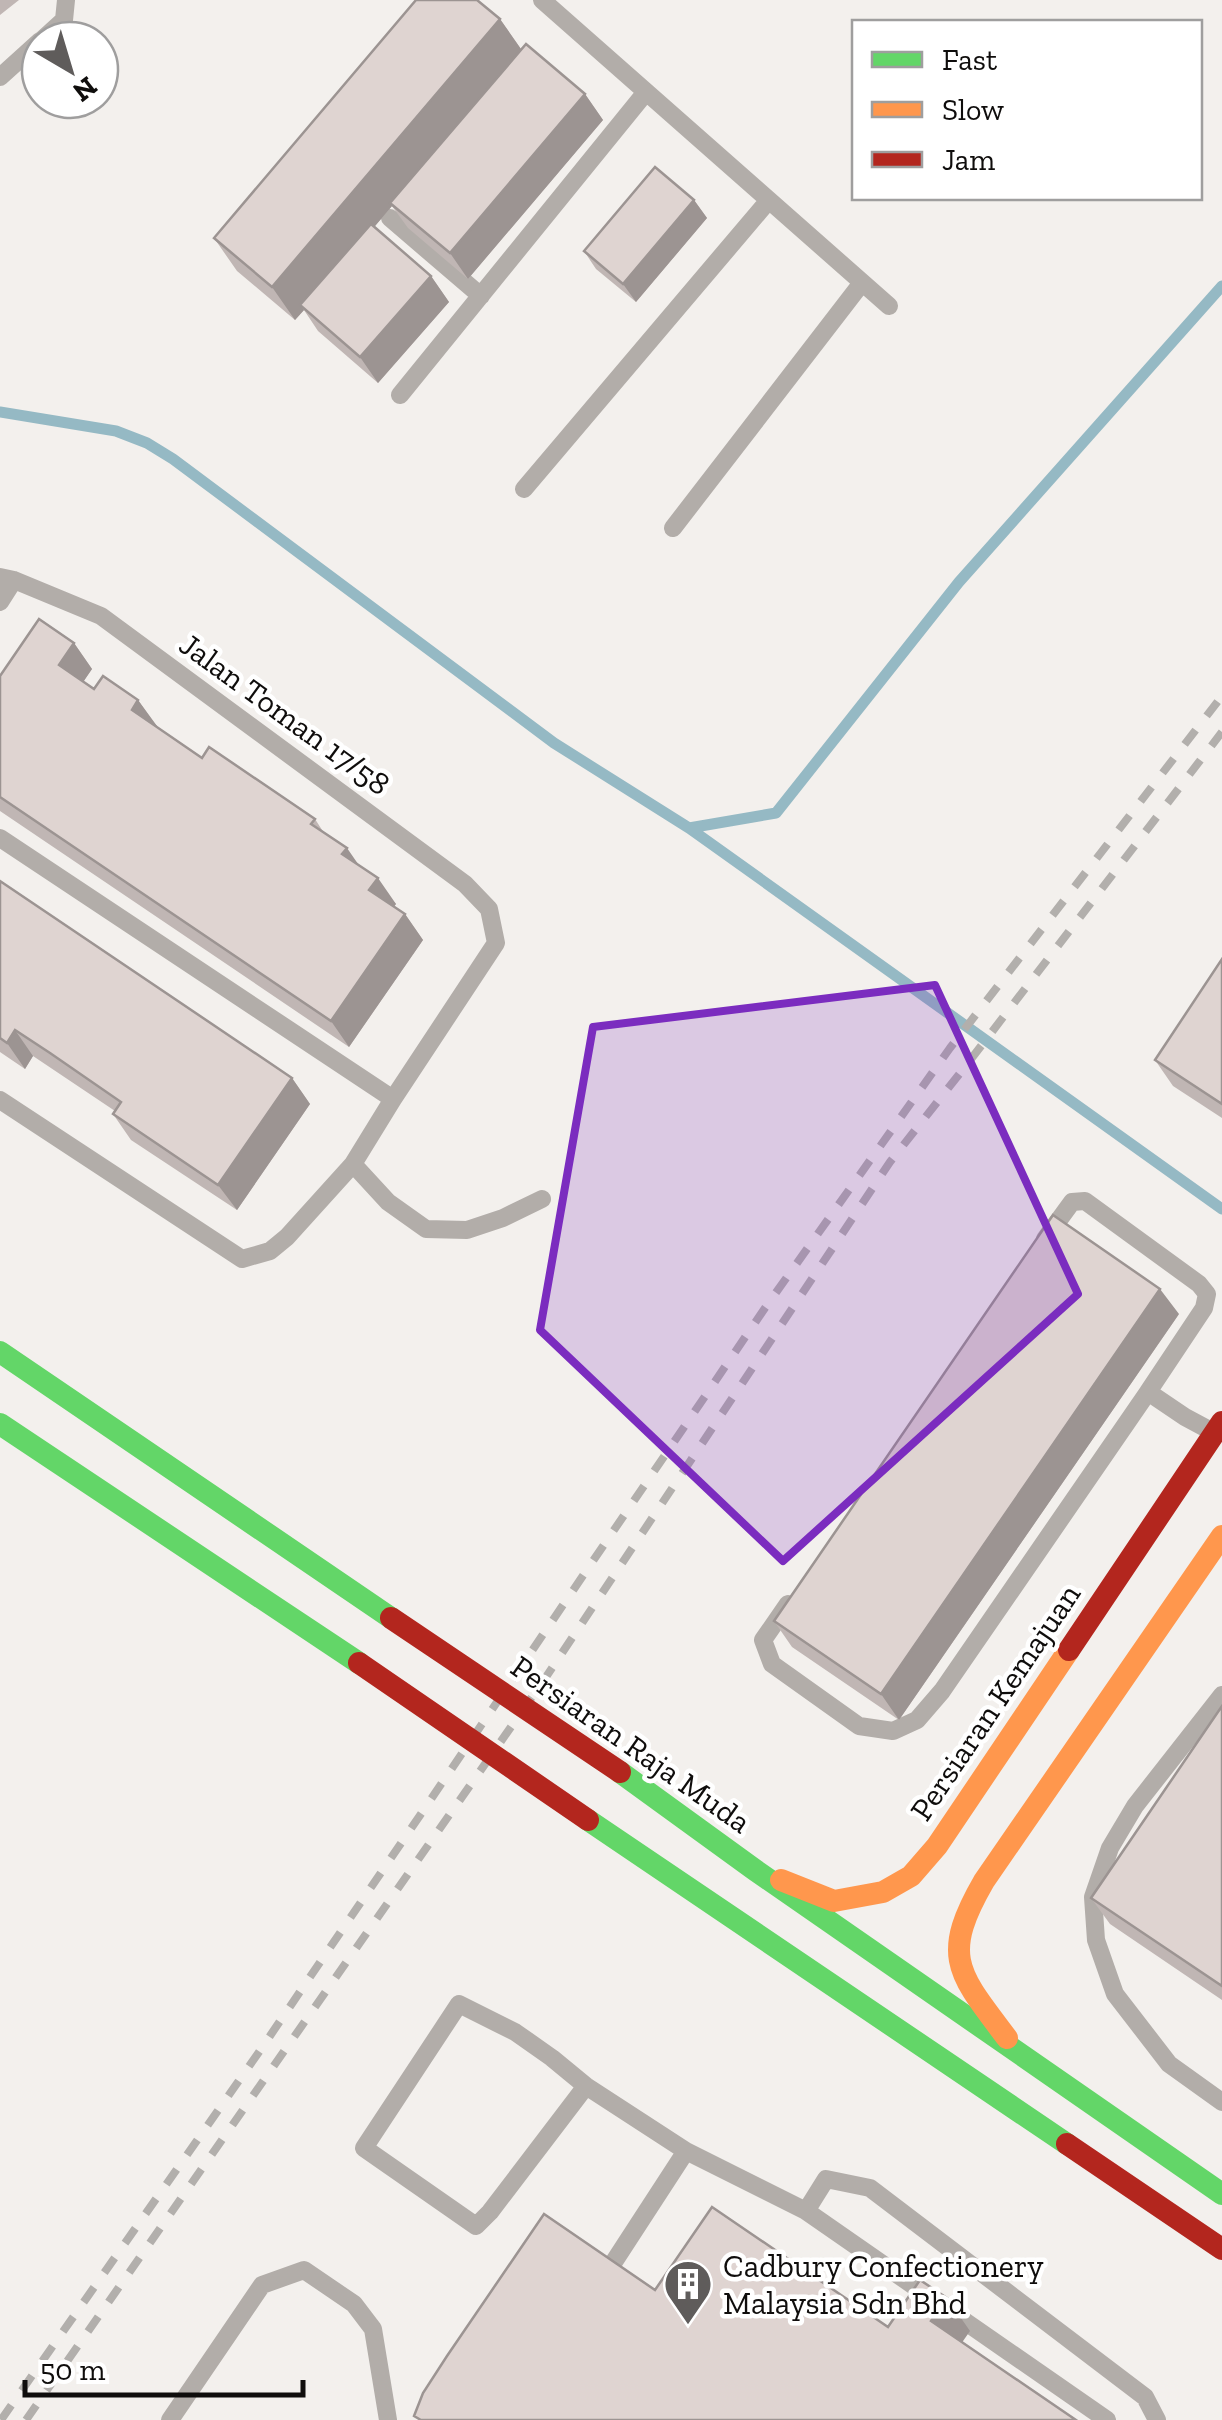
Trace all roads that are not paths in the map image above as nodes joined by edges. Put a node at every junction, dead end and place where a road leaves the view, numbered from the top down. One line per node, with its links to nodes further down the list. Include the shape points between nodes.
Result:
1 (542, 0): 4 (lane)
2 (20, 59): 3 (lane)
3 (0, 77)
4 (646, 92): 5 (lane); 8 (lane)
5 (770, 200): 7 (lane); 11 (lane)
6 (390, 218): 8 (lane)
7 (861, 284): 9 (lane); 12 (lane)
8 (481, 296): 10 (lane)
9 (888, 306)
10 (400, 395)
11 (524, 489)
12 (673, 528)
13 (7, 579): 14 (lane); 16 (lane, Jalan Toman 17/58, via 101,616 465,884 489,909 496,943)
14 (0, 602)
15 (0, 838): 16 (lane)
16 (393, 1098): 18 (lane)
17 (0, 1100): 18 (lane, via 242,1259 270,1251 287,1237)
18 (353, 1164): 19 (lane, via 388,1202 426,1229 467,1230)
19 (542, 1199)
20 (1038, 1250): 22 (lane, via 1072,1202 1085,1202 1199,1284 1204,1308)
21 (0, 1352): 28 (main road, Persiaran Raja Muda, bridge)
22 (1148, 1392): 24 (lane, via 1184,1417); 26 (lane, via 918,1720 894,1730 859,1726 772,1664 763,1640)
23 (0, 1424): 35 (main road, bridge)
24 (1218, 1428): 28 (main road, Persiaran Kemajuan, via 937,1846 910,1876 883,1892 834,1901)
25 (1222, 1536): 29 (main road, via 965,1914 957,1944 967,1984)
26 (797, 1592)
27 (1222, 1694): 31 (lane, via 1136,1806 1110,1848 1093,1897 1096,1940 1115,1994 1170,2064)
28 (755, 1870): 29 (main road, Persiaran Raja Muda)
29 (1020, 2055): 33 (main road, Persiaran Raja Muda)
30 (586, 2086): 30 (lane, via 476,2226 364,2148 459,2004 515,2032); 32 (lane)
31 (1222, 2102)
32 (686, 2151): 34 (lane); 36 (lane)
33 (1222, 2194)
34 (806, 2211): 39 (lane); 40 (lane, via 826,2180 870,2188 1145,2397)
35 (1222, 2249)
36 (606, 2274)
37 (170, 2420): 38 (lane, via 262,2285 304,2270 354,2304 373,2329)
38 (388, 2420)
39 (1107, 2420)
40 (1157, 2420)

